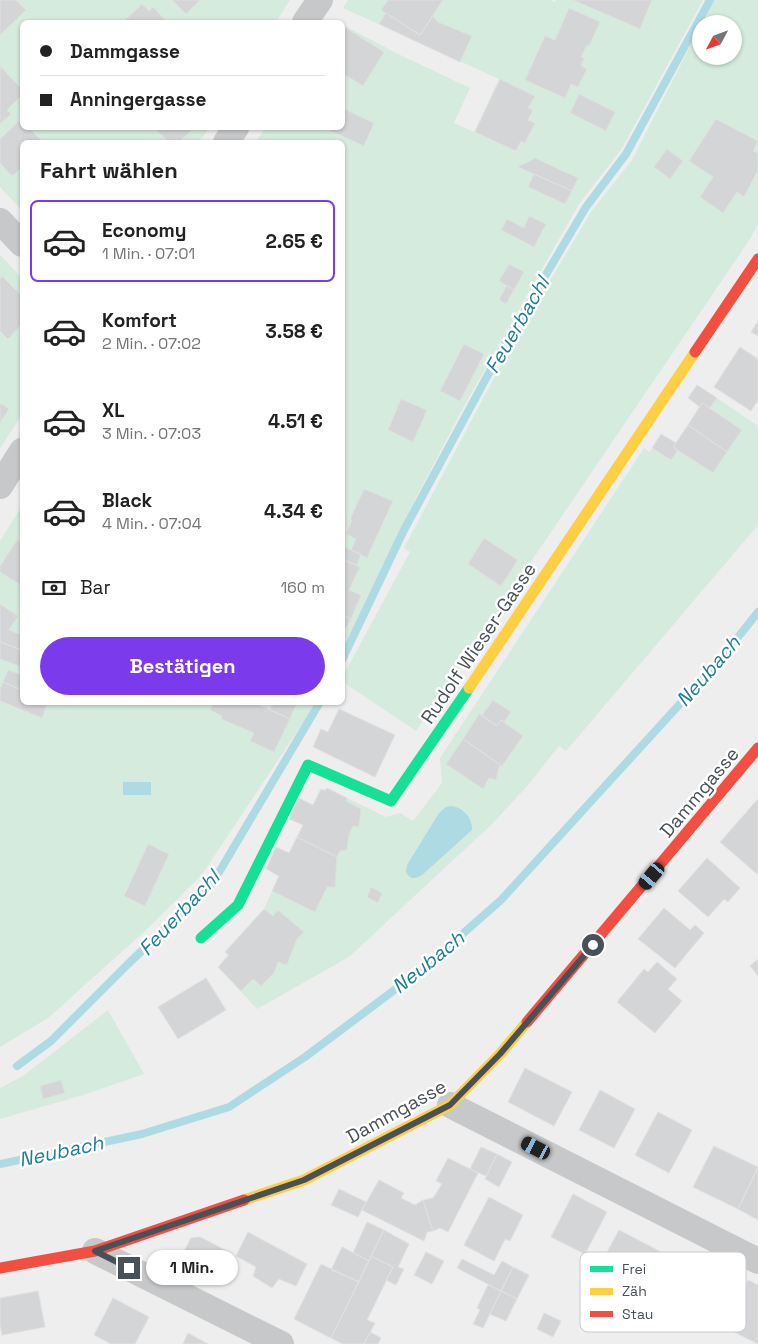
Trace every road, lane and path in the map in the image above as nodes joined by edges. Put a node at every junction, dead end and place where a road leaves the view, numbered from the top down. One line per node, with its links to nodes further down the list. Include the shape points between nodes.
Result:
1 (320, 0): 2 (street)
2 (306, 20)
3 (0, 221): 4 (street)
4 (20, 242)
5 (758, 259): 9 (street, Rudolf Wieser-Gasse, via 391,801 308,764 238,905)
6 (20, 454): 7 (street)
7 (0, 486)
8 (758, 748): 10 (street, Dammgasse, via 500,1054)
9 (201, 938)
10 (450, 1105): 11 (street, Dammgasse, via 304,1180); 12 (street)
11 (95, 1251): 15 (street, Dammgasse); 16 (street)
12 (740, 1252)
13 (746, 1255): 14 (street)
14 (758, 1261)
15 (0, 1268)
16 (281, 1344)

